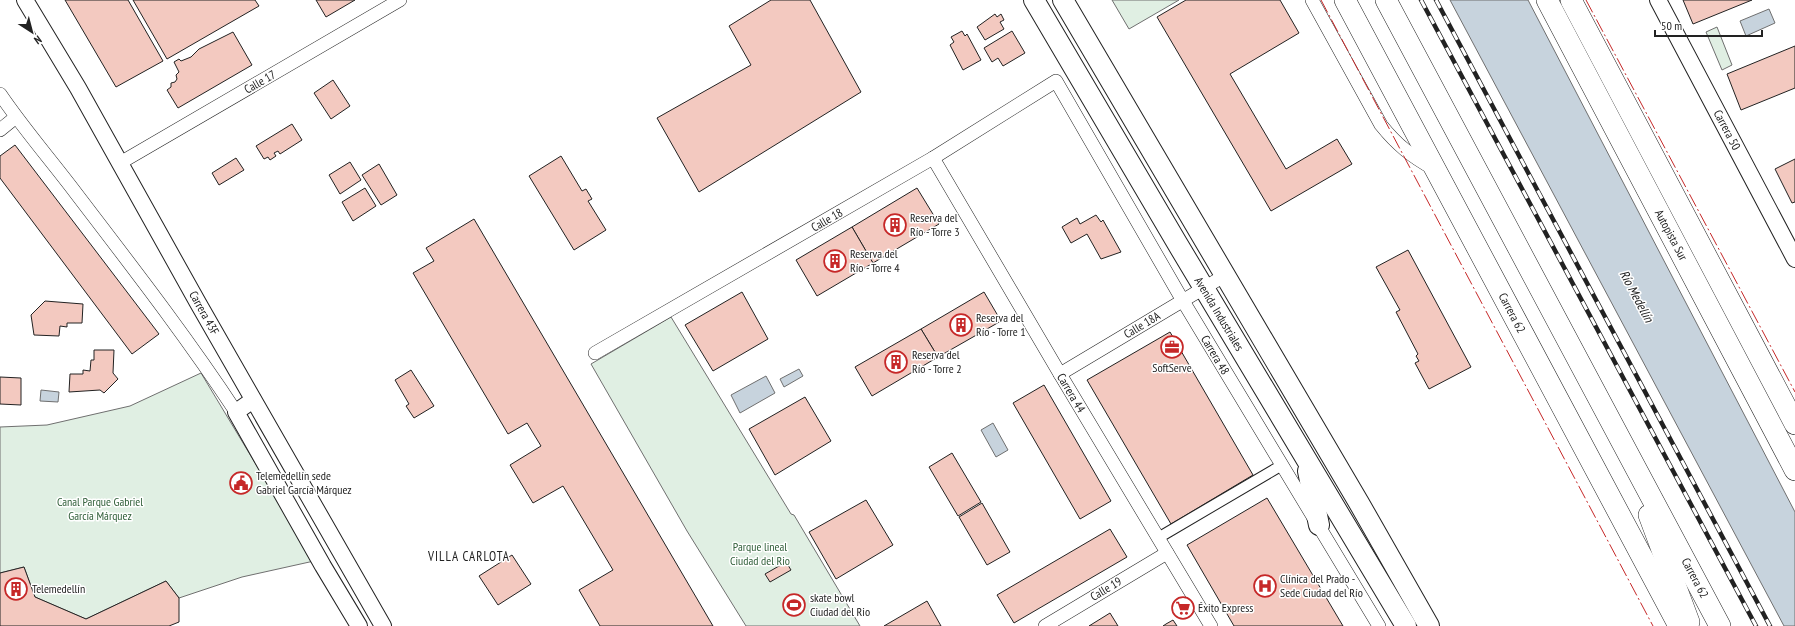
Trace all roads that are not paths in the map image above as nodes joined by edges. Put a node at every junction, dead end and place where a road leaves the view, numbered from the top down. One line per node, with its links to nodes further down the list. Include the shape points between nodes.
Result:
1 (25, 0): 16 (street, Carrera 43F)
2 (400, 0): 16 (street, Calle 17)
3 (1034, 0): 20 (main road, Avenida Industriales)
4 (1063, 0): 19 (main road, Avenida Industriales)
5 (1312, 0): 17 (street, via 1381,125 1412,157)
6 (1345, 0): 17 (highway, Carrera 62)
7 (1386, 0): 27 (highway, Carrera 62)
8 (1547, 0): 30 (highway, Autopista Sur)
9 (1571, 0): 26 (highway, Autopista Sur)
10 (1658, 0): 18 (street, Carrera 50)
11 (1056, 81): 15 (street, Calle 18); 21 (street, Carrera 48)
12 (0, 94): 13 (street)
13 (16, 117): 14 (street); 25 (street, via 200,360)
14 (0, 130)
15 (933, 158): 22 (street, Calle 18); 23 (street, Carrera 44)
16 (120, 163): 24 (street, Carrera 43F)
17 (1435, 170): 41 (highway, Carrera 62)
18 (1795, 259)
19 (1224, 276): 20 (street, Calle 18A); 40 (main road, Avenida Industriales)
20 (1204, 288): 21 (street, Calle 18A); 28 (main road, Avenida Industriales)
21 (1183, 301): 23 (street, Calle 18A); 31 (street, Carrera 48)
22 (595, 353)
23 (1060, 374): 32 (street, Carrera 44)
24 (253, 400): 25 (street); 35 (street, Carrera 43F)
25 (236, 412): 34 (street)
26 (1795, 424)
27 (1618, 434): 42 (highway); 43 (highway, Carrera 62)
28 (1304, 455): 31 (main road); 39 (main road, Avenida Industriales)
29 (1277, 468): 32 (street)
30 (1795, 470)
31 (1319, 525): 38 (street, Carrera 48)
32 (1158, 538): 33 (street, Carrera 44)
33 (1166, 553): 36 (street, Calle 19); 37 (street, Carrera 44)
34 (359, 626)
35 (383, 626)
36 (1045, 626)
37 (1211, 626)
38 (1379, 626)
39 (1406, 626)
40 (1429, 626)
41 (1679, 626)
42 (1691, 626)
43 (1720, 626)

